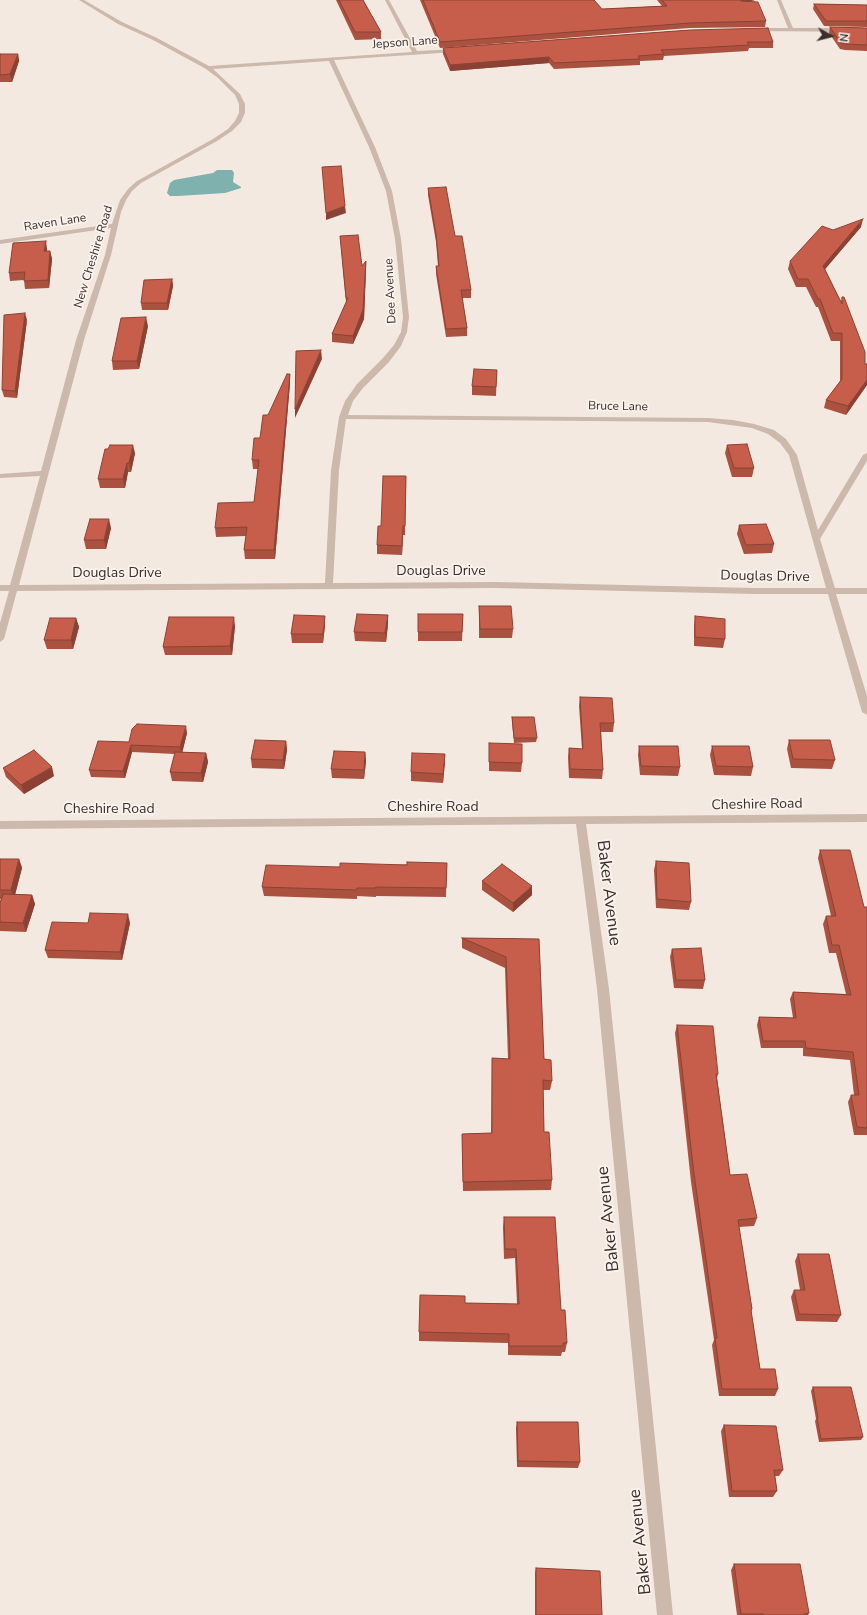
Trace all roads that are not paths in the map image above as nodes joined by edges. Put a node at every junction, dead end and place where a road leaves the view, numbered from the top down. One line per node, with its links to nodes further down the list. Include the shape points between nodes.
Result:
1 (81, 0): 10 (street, New Cheshire Road)
2 (387, 0): 8 (street)
3 (778, 0): 4 (street)
4 (791, 29): 5 (street); 6 (street)
5 (751, 30)
6 (867, 30)
7 (462, 49): 8 (street, Jepson Lane)
8 (415, 53): 9 (street, Jepson Lane)
9 (331, 59): 10 (street, Jepson Lane); 13 (street, Dee Avenue, via 389,191 398,239 406,317 404,332 397,346 360,386 349,401)
10 (208, 68): 11 (street, New Cheshire Road, via 220,76 237,94 242,104 238,122 215,140 139,182 123,200)
11 (114, 226): 12 (street, Raven Lane); 15 (street, New Cheshire Road, via 108,255 80,340)
12 (0, 242)
13 (344, 417): 17 (street, Bruce Lane, via 708,420 754,426 771,432 783,441 793,454); 18 (street, Dee Avenue, via 335,470)
14 (867, 455): 17 (street)
15 (45, 473): 16 (street); 20 (street, New Cheshire Road)
16 (0, 476)
17 (816, 539): 21 (street, Bruce Lane)
18 (329, 586): 20 (street, Douglas Drive); 21 (street, Douglas Drive, via 496,585)
19 (0, 588): 20 (street, Douglas Drive)
20 (14, 588): 23 (street, New Cheshire Road)
21 (831, 591): 22 (street, Douglas Drive); 24 (street, Bruce Lane)
22 (867, 591)
23 (0, 639)
24 (867, 712)
25 (867, 818): 26 (street, Cheshire Road)
26 (581, 821): 27 (street, Cheshire Road); 28 (street, Baker Avenue, via 603,989)
27 (0, 825)
28 (665, 1615)

